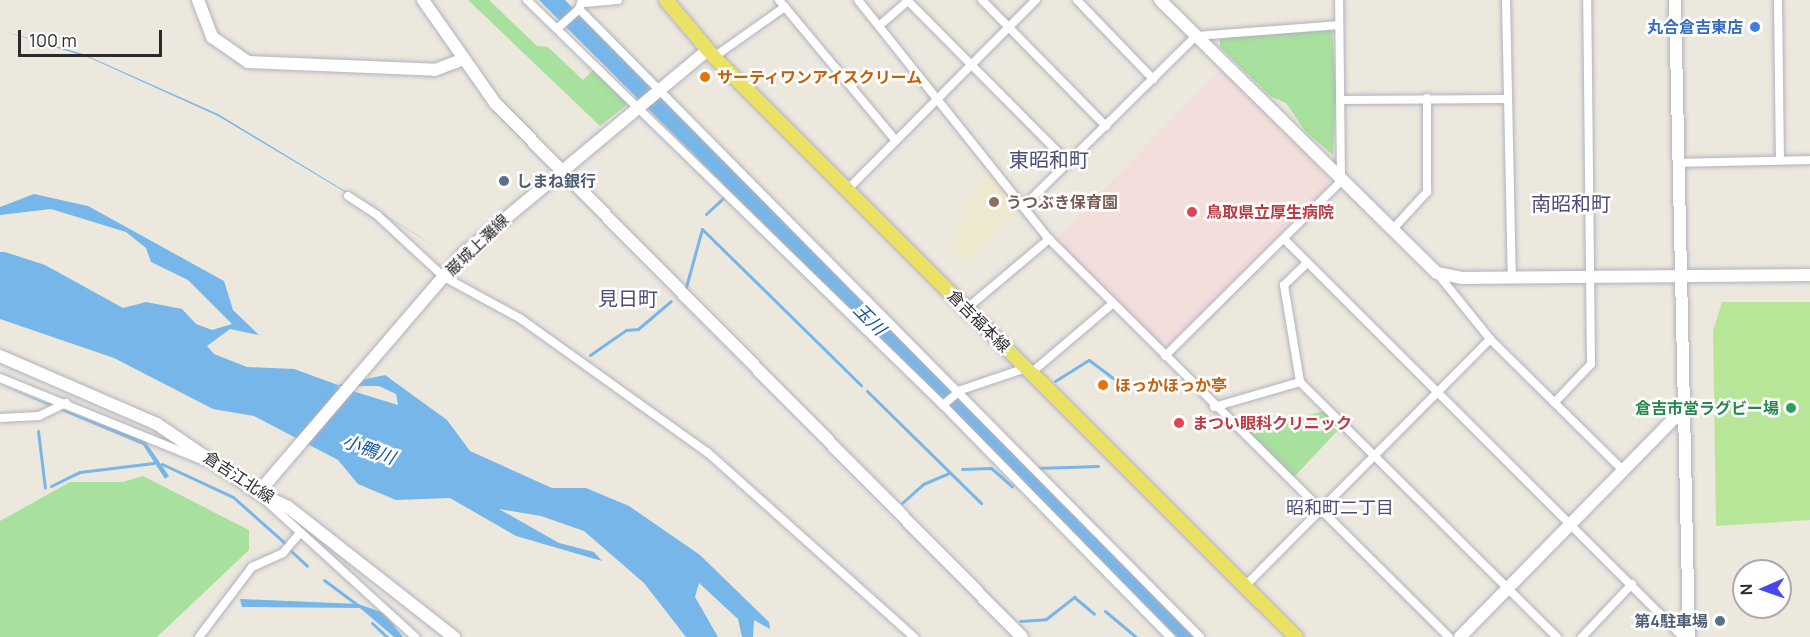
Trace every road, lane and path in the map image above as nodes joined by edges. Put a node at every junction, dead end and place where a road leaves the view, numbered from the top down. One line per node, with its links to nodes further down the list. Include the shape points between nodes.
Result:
1 (198, 0): 25 (street, via 212,37 248,62 435,70)
2 (423, 0): 25 (street)
3 (527, 0): 21 (street)
4 (618, 0): 17 (street)
5 (666, 0): 24 (main road, 倉吉福本線)
6 (858, 0): 20 (street)
7 (982, 0): 22 (street)
8 (1036, 0): 22 (street)
9 (1077, 0): 27 (street)
10 (1160, 0): 23 (street)
11 (1339, 0): 19 (street)
12 (1506, 0): 30 (street)
13 (1587, 0): 53 (street)
14 (1675, 0): 39 (street)
15 (1778, 0): 36 (street)
16 (908, 1): 20 (street); 26 (street)
17 (581, 4): 21 (street); 28 (street)
18 (782, 4): 24 (street); 35 (street)
19 (1339, 25): 23 (street); 32 (street)
20 (879, 26): 31 (street)
21 (559, 27): 33 (street)
22 (1009, 27): 26 (street); 34 (street)
23 (1196, 36): 27 (street); 41 (street)
24 (711, 53): 28 (street, 巌城上灘線); 42 (main road, 倉吉福本線)
25 (463, 59): 40 (street, via 495,103)
26 (971, 66): 31 (street); 38 (street)
27 (1153, 79): 34 (street)
28 (658, 90): 33 (street, 巌城上灘線); 63 (street)
29 (1427, 98): 30 (street); 32 (street); 45 (street, via 1427,192)
30 (1508, 99): 52 (street)
31 (938, 100): 35 (street); 44 (street)
32 (1340, 100): 41 (street)
33 (640, 105): 40 (street, 巌城上灘線); 67 (street)
34 (1106, 126): 38 (street)
35 (896, 141): 42 (street)
36 (1780, 160): 37 (street); 39 (street)
37 (1810, 160)
38 (1068, 162): 44 (street)
39 (1677, 163): 50 (street)
40 (560, 171): 54 (street, 巌城上灘線); 85 (street)
41 (1341, 181): 45 (street); 47 (street)
42 (847, 190): 56 (main road, 倉吉福本線)
43 (348, 196): 54 (street, via 377,215)
44 (1023, 207): 46 (street)
45 (1392, 230): 49 (street)
46 (1049, 239): 55 (street); 56 (street)
47 (1284, 239): 48 (street); 59 (street)
48 (1307, 263): 62 (street, via 1284,285); 64 (street)
49 (1437, 273): 52 (street); 57 (street)
50 (1681, 274): 51 (street); 53 (street); 69 (street)
51 (1810, 275)
52 (1512, 276): 53 (street)
53 (1592, 276): 65 (street, via 1591,364)
54 (441, 280): 74 (street, 巌城上灘線); 84 (street, via 521,319 707,452)
55 (1111, 305): 59 (street); 60 (street)
56 (966, 309): 60 (main road, 倉吉福本線)
57 (1490, 339): 64 (street); 65 (street)
58 (0, 356): 72 (street, 倉吉江北線, via 158,424)
59 (1165, 356): 68 (street)
60 (1028, 371): 63 (street); 79 (main road, 倉吉福本線)
61 (0, 378): 66 (street)
62 (1300, 382): 68 (street); 71 (street)
63 (961, 390): 67 (street); 87 (street)
64 (1438, 395): 71 (street); 76 (street)
65 (1556, 401): 73 (street)
66 (66, 403): 70 (street, via 39,416); 72 (street, via 209,463)
67 (943, 405): 86 (street)
68 (1214, 407): 75 (street)
69 (1681, 411): 73 (street); 94 (street, via 1688,419)
70 (0, 418)
71 (1377, 455): 75 (street); 80 (street)
72 (215, 460): 74 (street, 倉吉江北線)
73 (1623, 470): 76 (street)
74 (258, 493): 77 (street); 83 (street, 倉吉江北線, via 288,507)
75 (1322, 510): 79 (street); 89 (street)
76 (1570, 524): 78 (street); 80 (street)
77 (299, 534): 81 (street, via 283,553 256,562); 82 (street)
78 (1632, 584): 92 (street); 93 (street)
79 (1245, 586): 88 (main road, 倉吉福本線)
80 (1509, 589): 90 (street); 91 (street)
81 (199, 637)
82 (415, 637)
83 (454, 637)
84 (914, 637)
85 (1022, 637)
86 (1170, 637)
87 (1200, 637)
88 (1296, 637)
89 (1449, 637)
90 (1460, 637)
91 (1557, 637)
92 (1582, 637)
93 (1683, 637)
94 (1689, 637)

